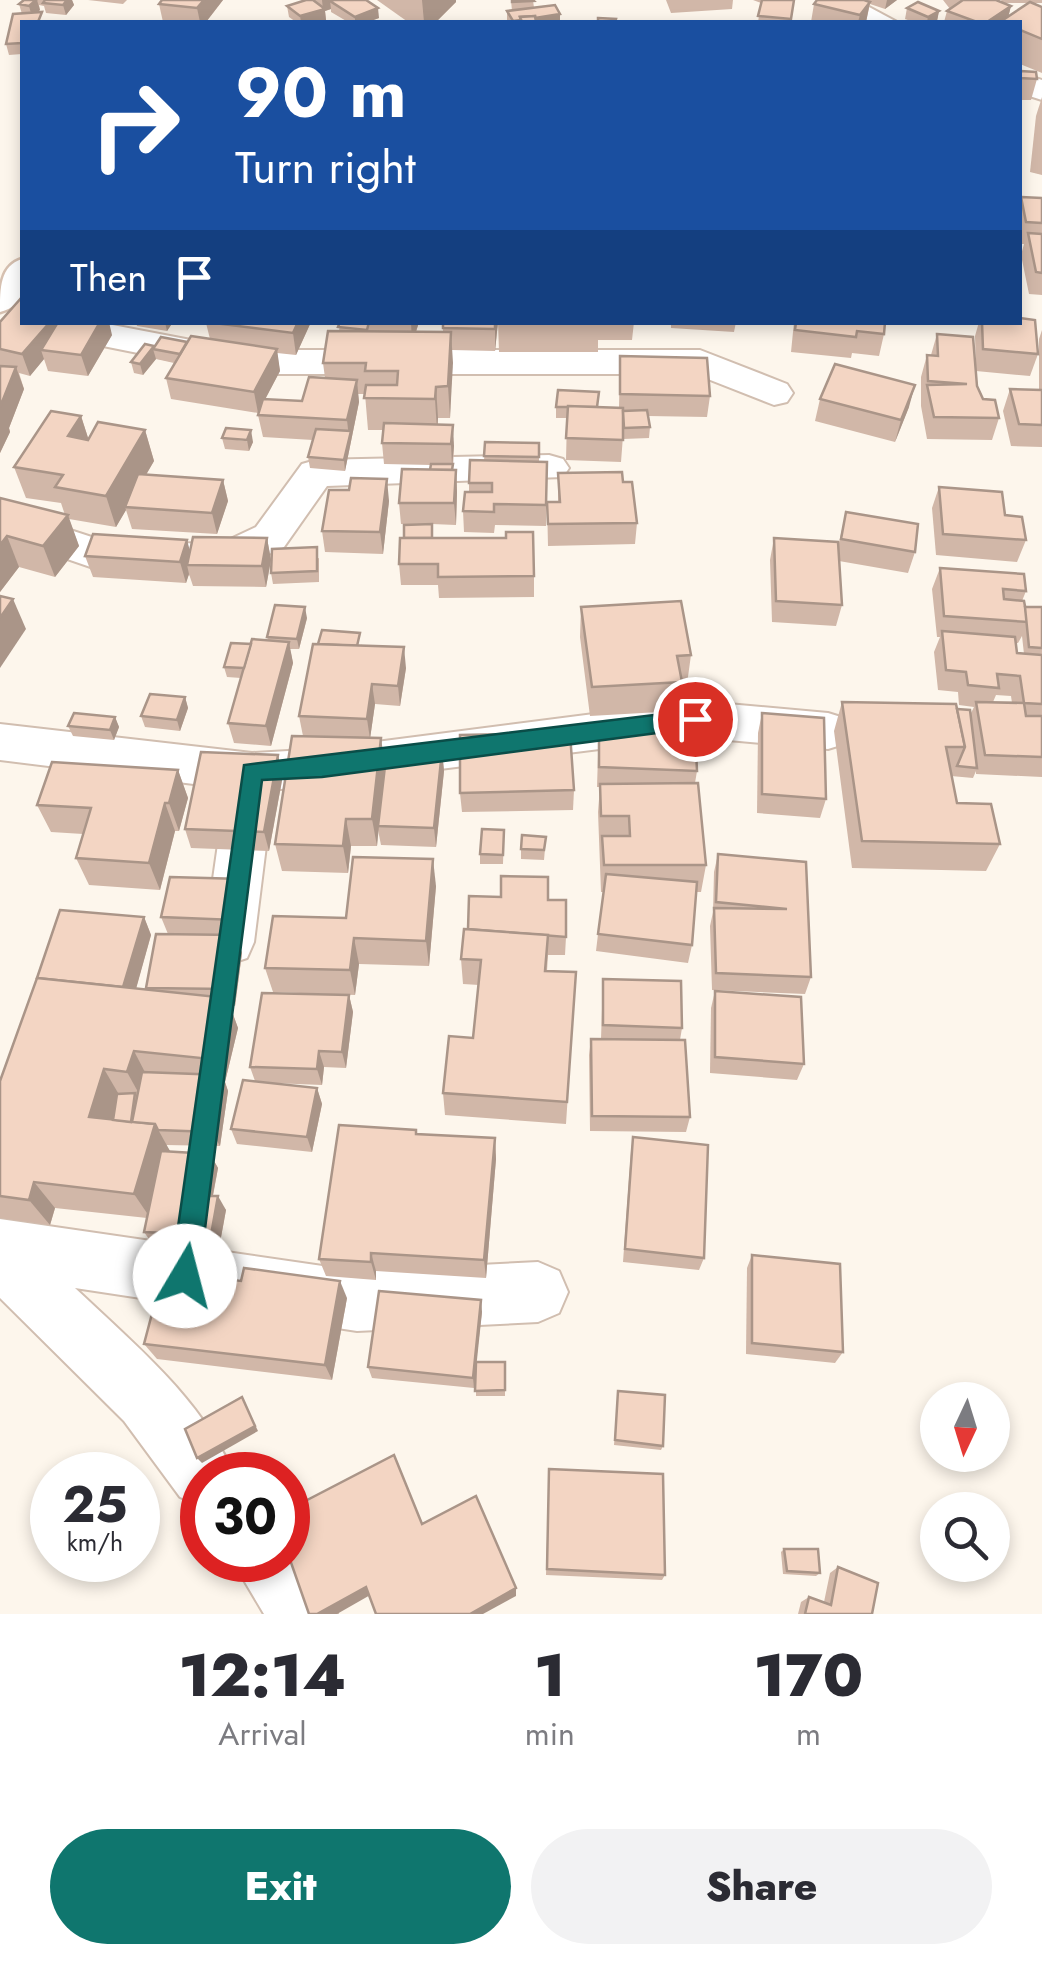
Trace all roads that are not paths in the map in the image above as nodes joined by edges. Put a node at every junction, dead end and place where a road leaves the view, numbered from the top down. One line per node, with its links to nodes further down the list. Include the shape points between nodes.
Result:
1 (832, 0): 2 (street)
2 (879, 20)
3 (20, 274): 4 (street)
4 (0, 300)
5 (52, 325): 6 (street, via 243,362 700,362)
6 (774, 393)
7 (549, 468): 8 (street, via 316,473 270,537 228,558 111,559)
8 (0, 521)
9 (828, 731): 11 (street, via 695,719)
10 (0, 742): 11 (street)
11 (252, 772): 12 (street)
12 (223, 985)
13 (0, 1248): 15 (street, via 187,1256 357,1301)
14 (0, 1258): 16 (street, via 146,1398)
15 (538, 1292)
16 (185, 1452)
17 (280, 1582): 18 (street)
18 (304, 1614)

